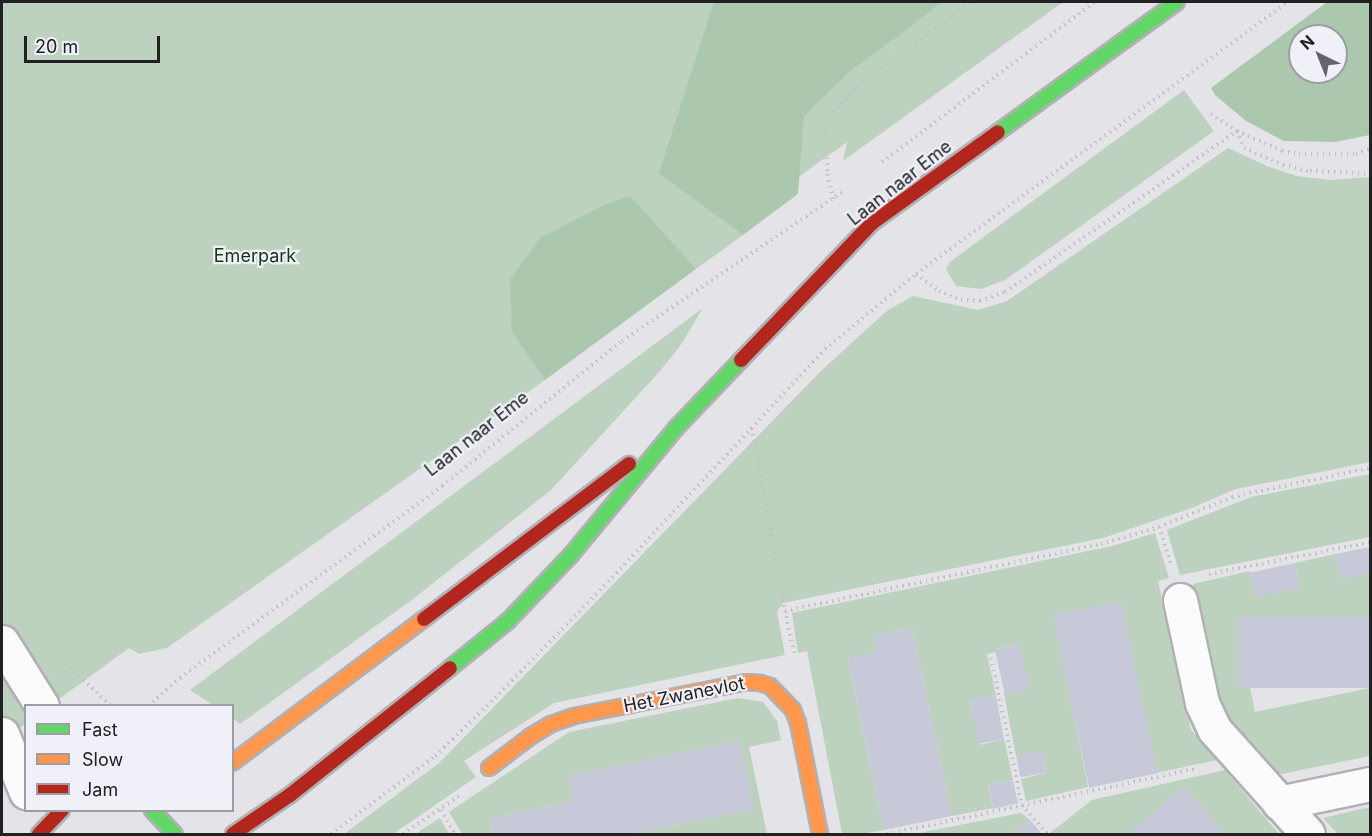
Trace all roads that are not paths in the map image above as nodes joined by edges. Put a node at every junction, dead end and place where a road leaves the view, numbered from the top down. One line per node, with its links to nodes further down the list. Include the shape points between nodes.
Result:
1 (1177, 2): 2 (street, Laan naar Eme, via 872,223)
2 (676, 429): 7 (street, Laan naar Eme); 14 (street, Laan naar Eme, via 572,555 508,621 290,795)
3 (1190, 588): 11 (street, via 1202,704 1214,729)
4 (2, 642): 5 (street)
5 (41, 704)
6 (2, 734): 10 (street)
7 (234, 761)
8 (489, 768): 15 (street, Het Zwanevlot, via 531,736 574,716 748,682 770,686 785,698 798,723)
9 (1371, 784): 11 (street)
10 (24, 787)
11 (1279, 803): 16 (street)
12 (155, 812): 13 (street)
13 (174, 834)
14 (233, 834)
15 (820, 834)
16 (1308, 834)

